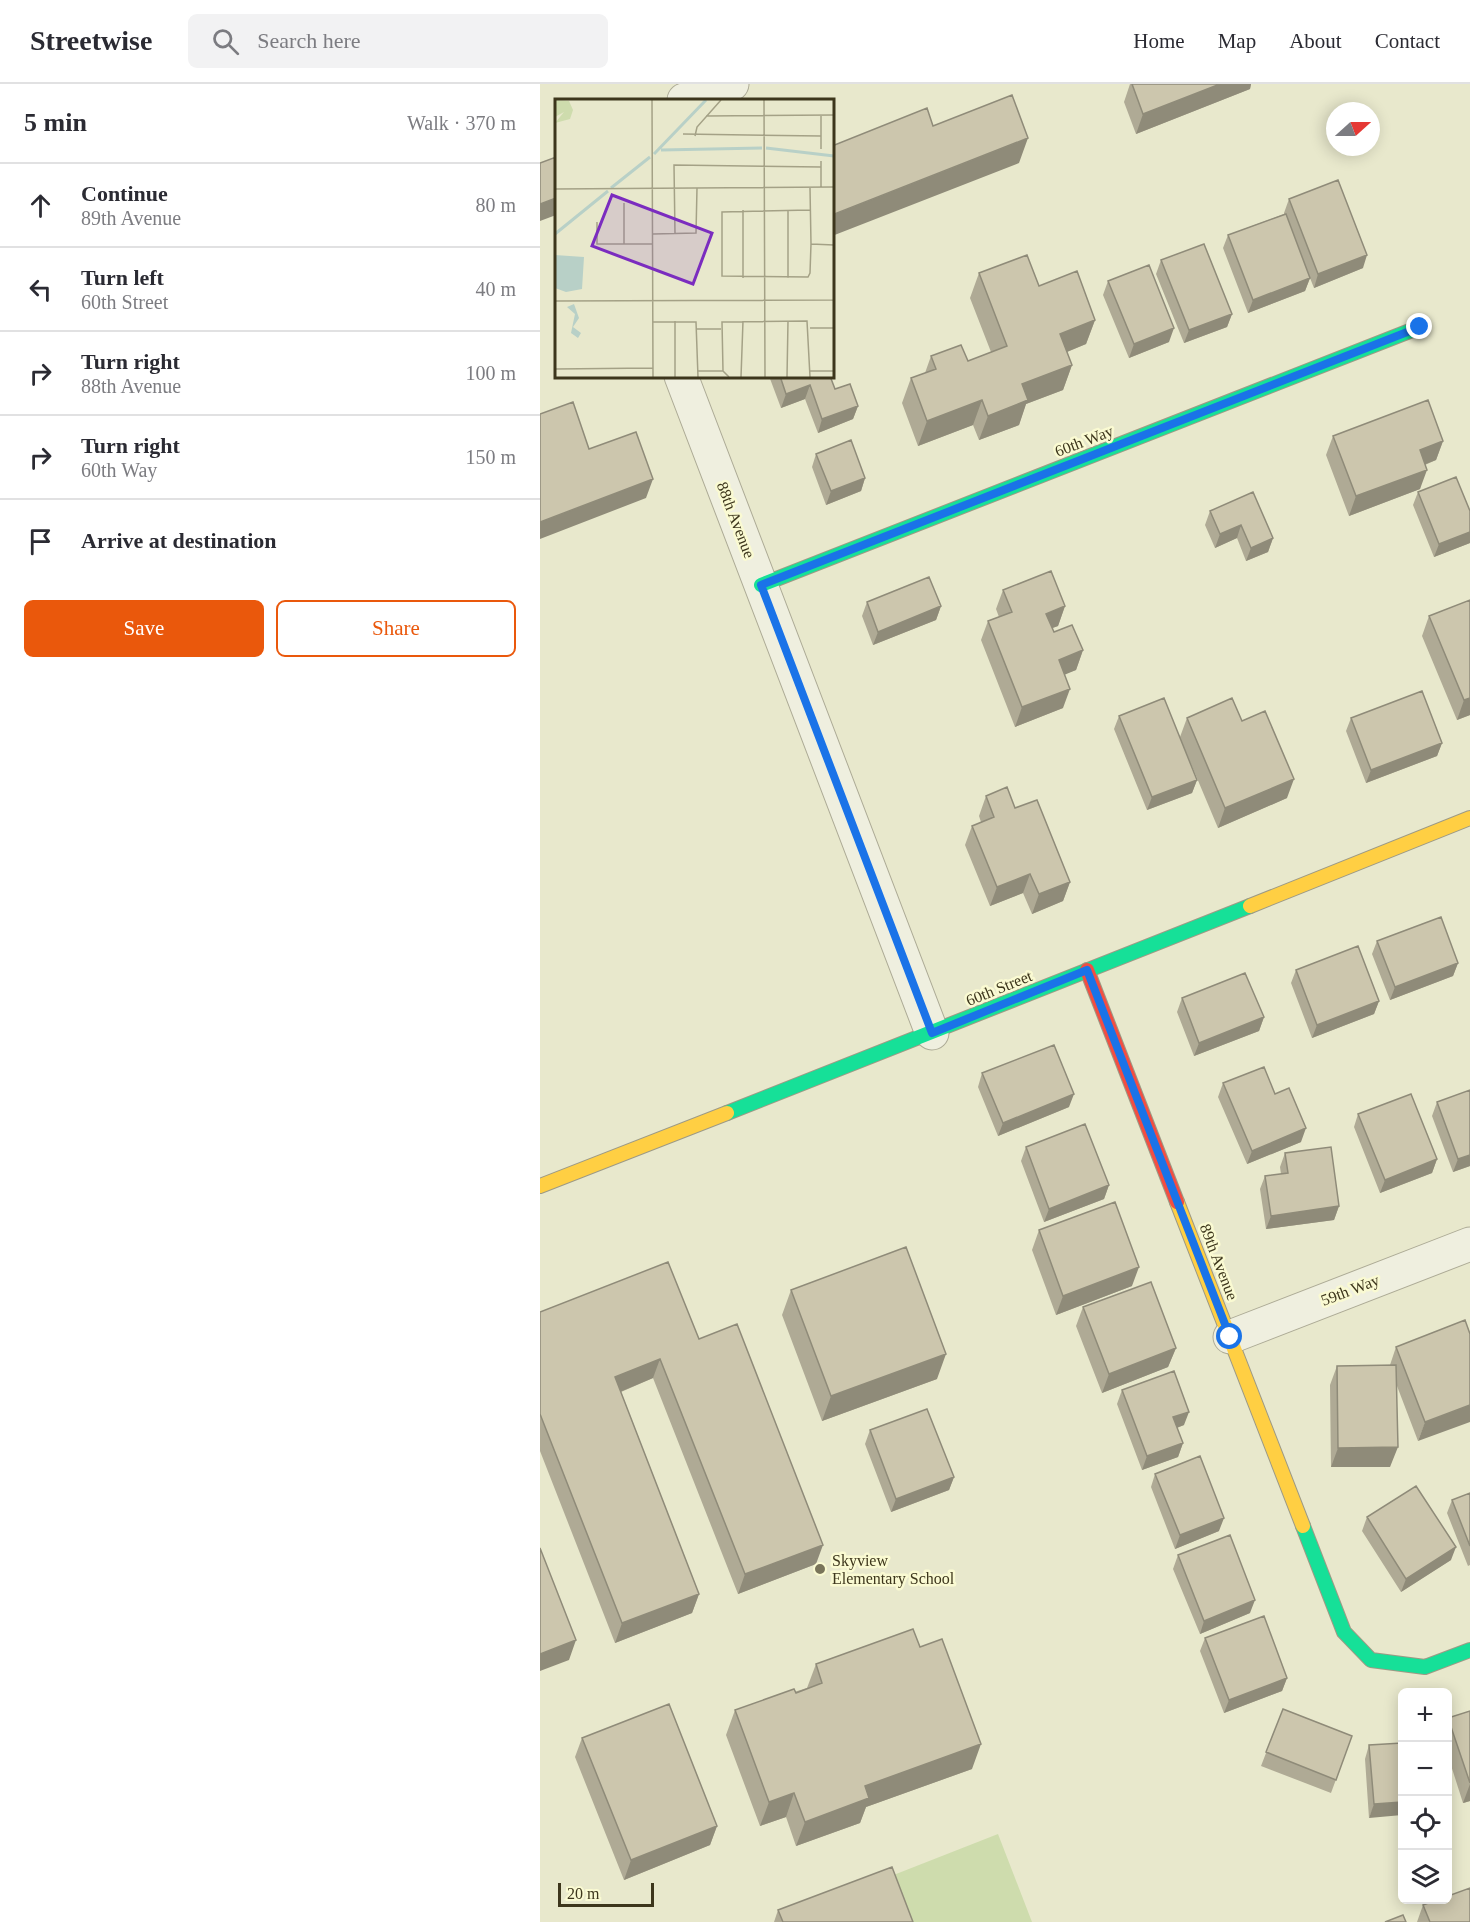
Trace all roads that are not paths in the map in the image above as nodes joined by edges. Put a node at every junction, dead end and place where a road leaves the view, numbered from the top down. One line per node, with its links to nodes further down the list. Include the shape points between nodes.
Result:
1 (732, 84): 2 (street)
2 (687, 99)
3 (1420, 327): 5 (street, 60th Way)
4 (682, 378): 5 (street, 88th Avenue)
5 (761, 585): 8 (street, 88th Avenue)
6 (1470, 818): 7 (street, 60th Street)
7 (1087, 970): 8 (street, 60th Street); 11 (street, 89th Avenue)
8 (932, 1033): 9 (street, 60th Street)
9 (540, 1186)
10 (1470, 1244): 11 (street, 59th Way)
11 (1230, 1337): 12 (street, 89th Avenue, via 1344,1632 1371,1660 1425,1667)
12 (1470, 1650)

